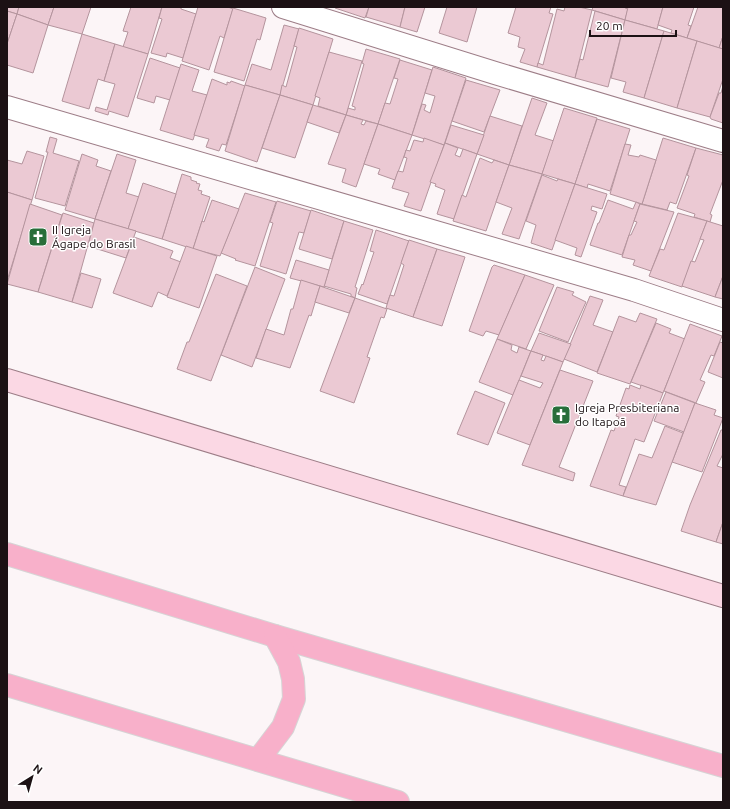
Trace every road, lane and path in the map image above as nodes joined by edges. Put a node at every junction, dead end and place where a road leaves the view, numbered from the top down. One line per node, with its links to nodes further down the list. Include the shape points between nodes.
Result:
1 (282, 7): 3 (street)
2 (7, 107): 4 (street, via 634,290)
3 (723, 141)
4 (723, 320)
5 (7, 380): 7 (street)
6 (7, 554): 8 (main road)
7 (723, 596)
8 (275, 636): 10 (main road, via 289,662 294,699 283,727); 11 (main road)
9 (7, 685): 10 (main road)
10 (258, 760): 12 (main road)
11 (723, 766)
12 (398, 802)

